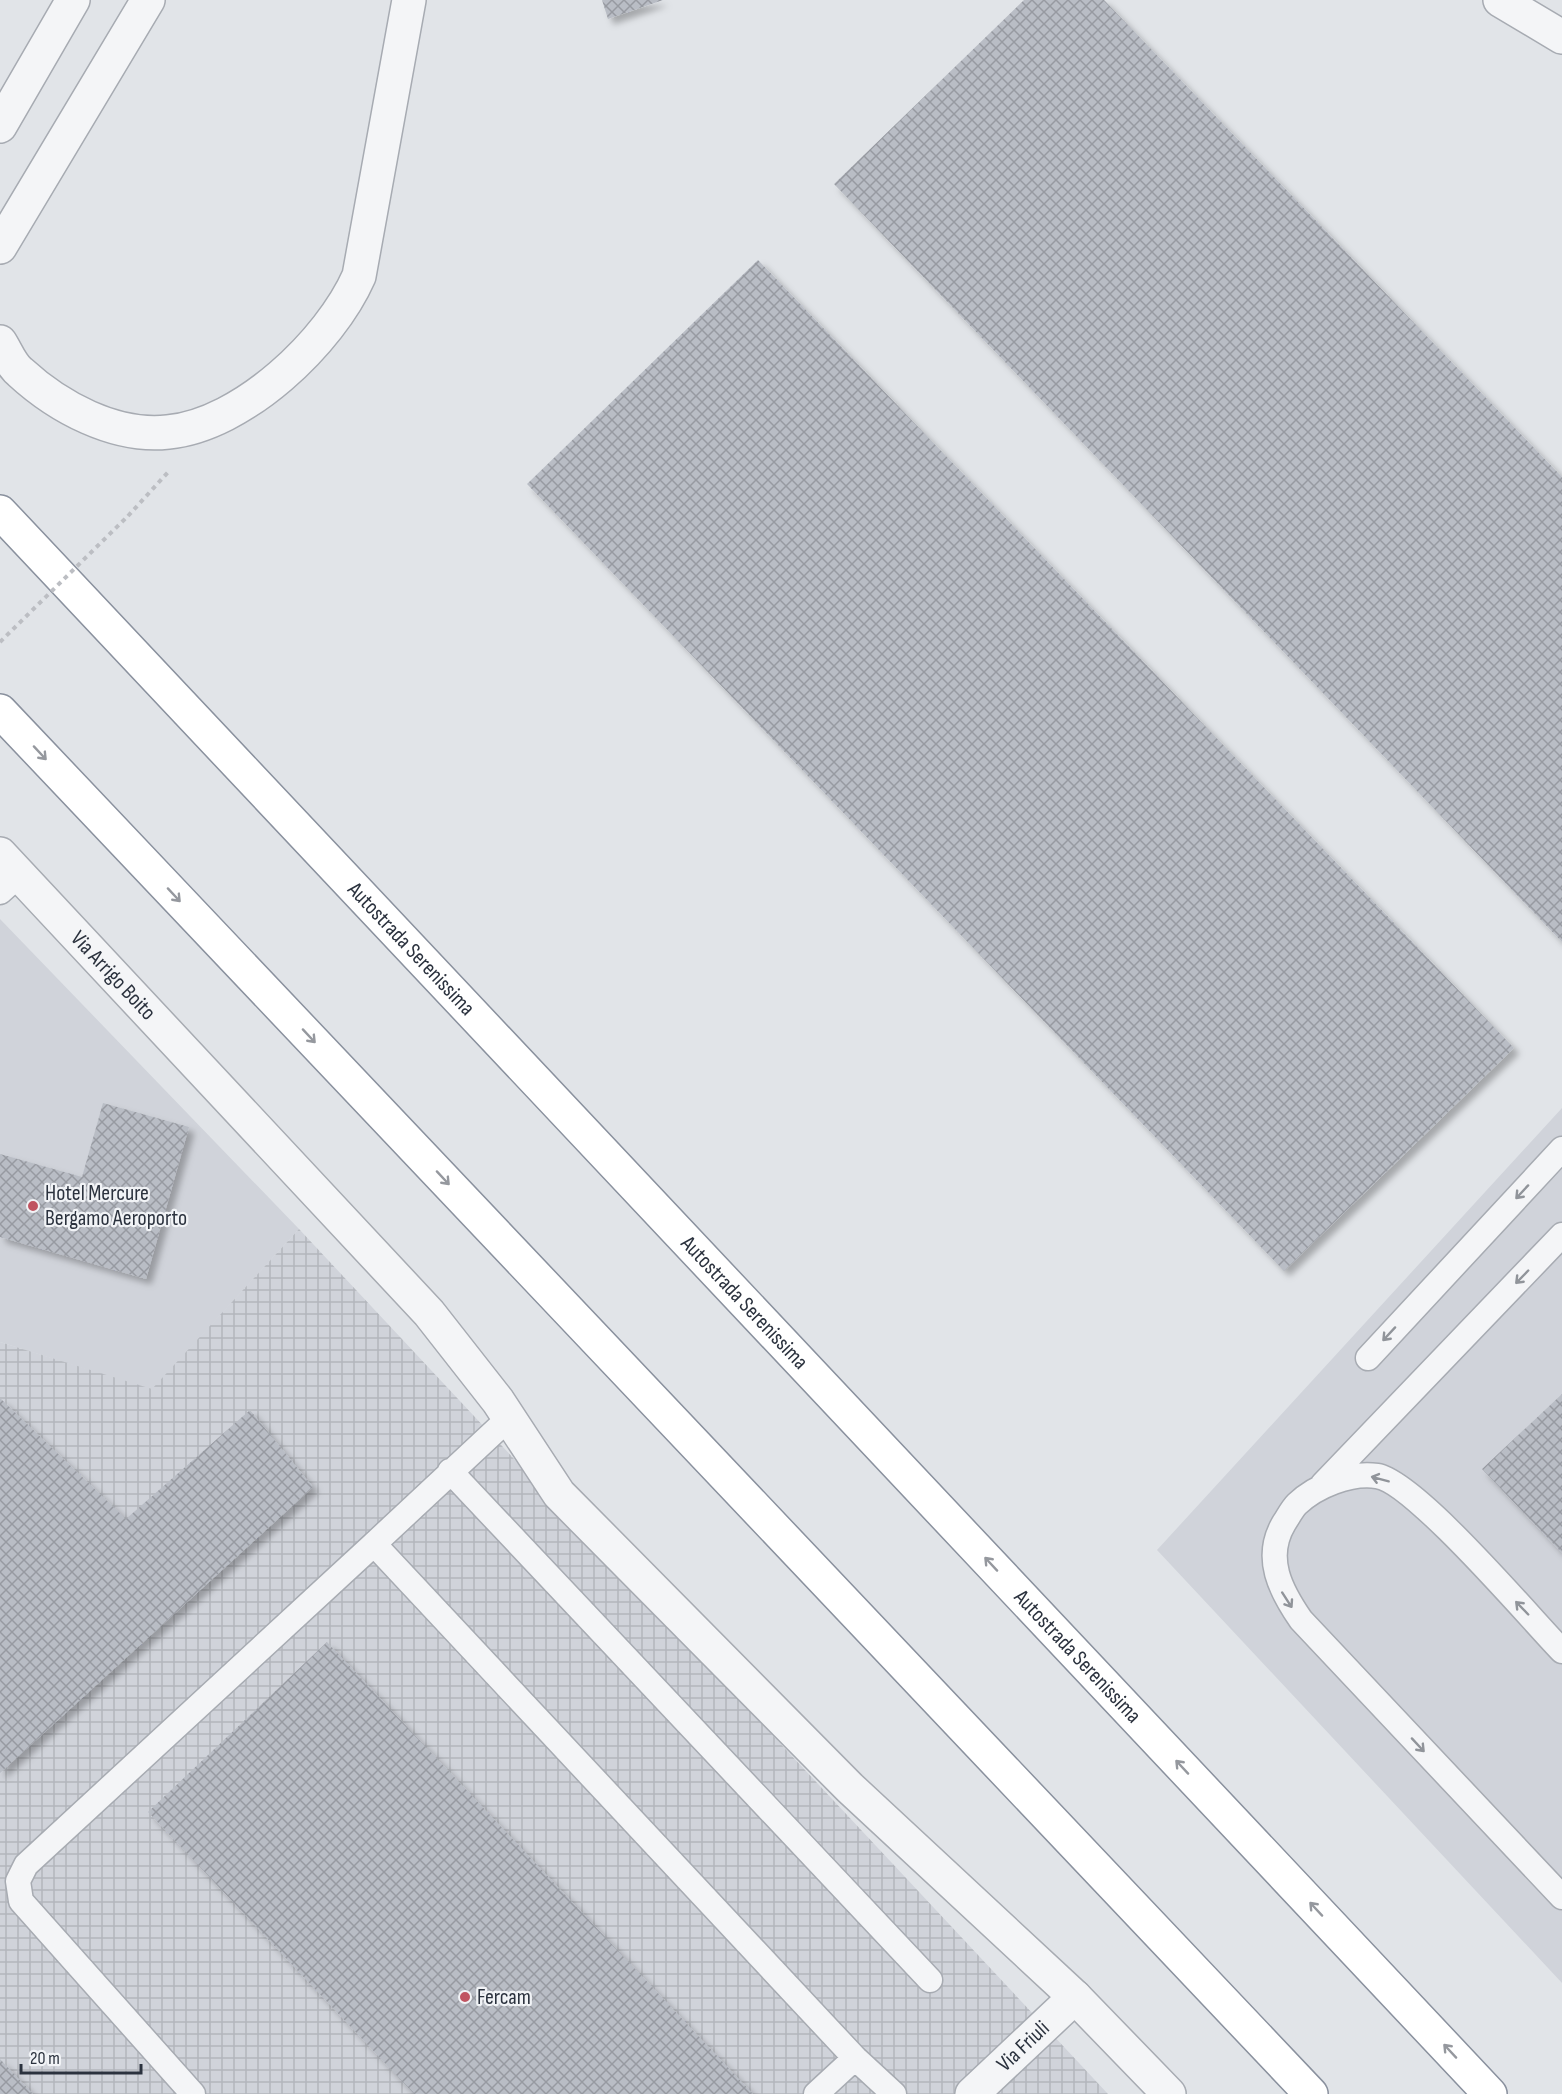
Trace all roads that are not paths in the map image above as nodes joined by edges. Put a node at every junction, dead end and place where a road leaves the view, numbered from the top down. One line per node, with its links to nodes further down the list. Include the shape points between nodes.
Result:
1 (73, 0): 6 (street)
2 (148, 0): 7 (street)
3 (409, 0): 8 (street, via 359,276 349,298 311,347 262,391 191,427 147,433 95,420 64,406 18,371)
4 (1500, 0): 5 (street)
5 (1562, 37)
6 (0, 126)
7 (0, 247)
8 (0, 342)
9 (0, 512): 30 (highway, Autostrada Serenissima, one-way to 9)
10 (0, 711): 29 (highway, one-way to 29)
11 (6, 874): 15 (street, Via Arrigo Boito, via 229,1097 429,1313)
12 (1562, 1149): 14 (lane, one-way to 14)
13 (1562, 1235): 17 (lane, one-way to 17)
14 (1368, 1358)
15 (509, 1418): 16 (lane); 22 (street, Via Arrigo Boito, via 560,1494 904,1841)
16 (450, 1471): 18 (lane); 21 (lane)
17 (1320, 1488): 19 (lane, one-way to 17, via 1406,1490 1378,1476 1348,1478); 20 (lane, one-way to 20, via 1296,1505 1278,1534 1275,1566 1281,1591 1301,1620)
18 (374, 1544): 23 (lane); 24 (lane, via 26,1865 18,1881 21,1901)
19 (1562, 1651)
20 (1562, 1897)
21 (930, 1980)
22 (1075, 1997): 27 (street, Via Friuli); 28 (street, Via Arrigo Boito)
23 (855, 2058): 25 (lane); 26 (lane)
24 (193, 2094)
25 (816, 2094)
26 (894, 2094)
27 (972, 2094)
28 (1169, 2094)
29 (1311, 2094)
30 (1490, 2094)

